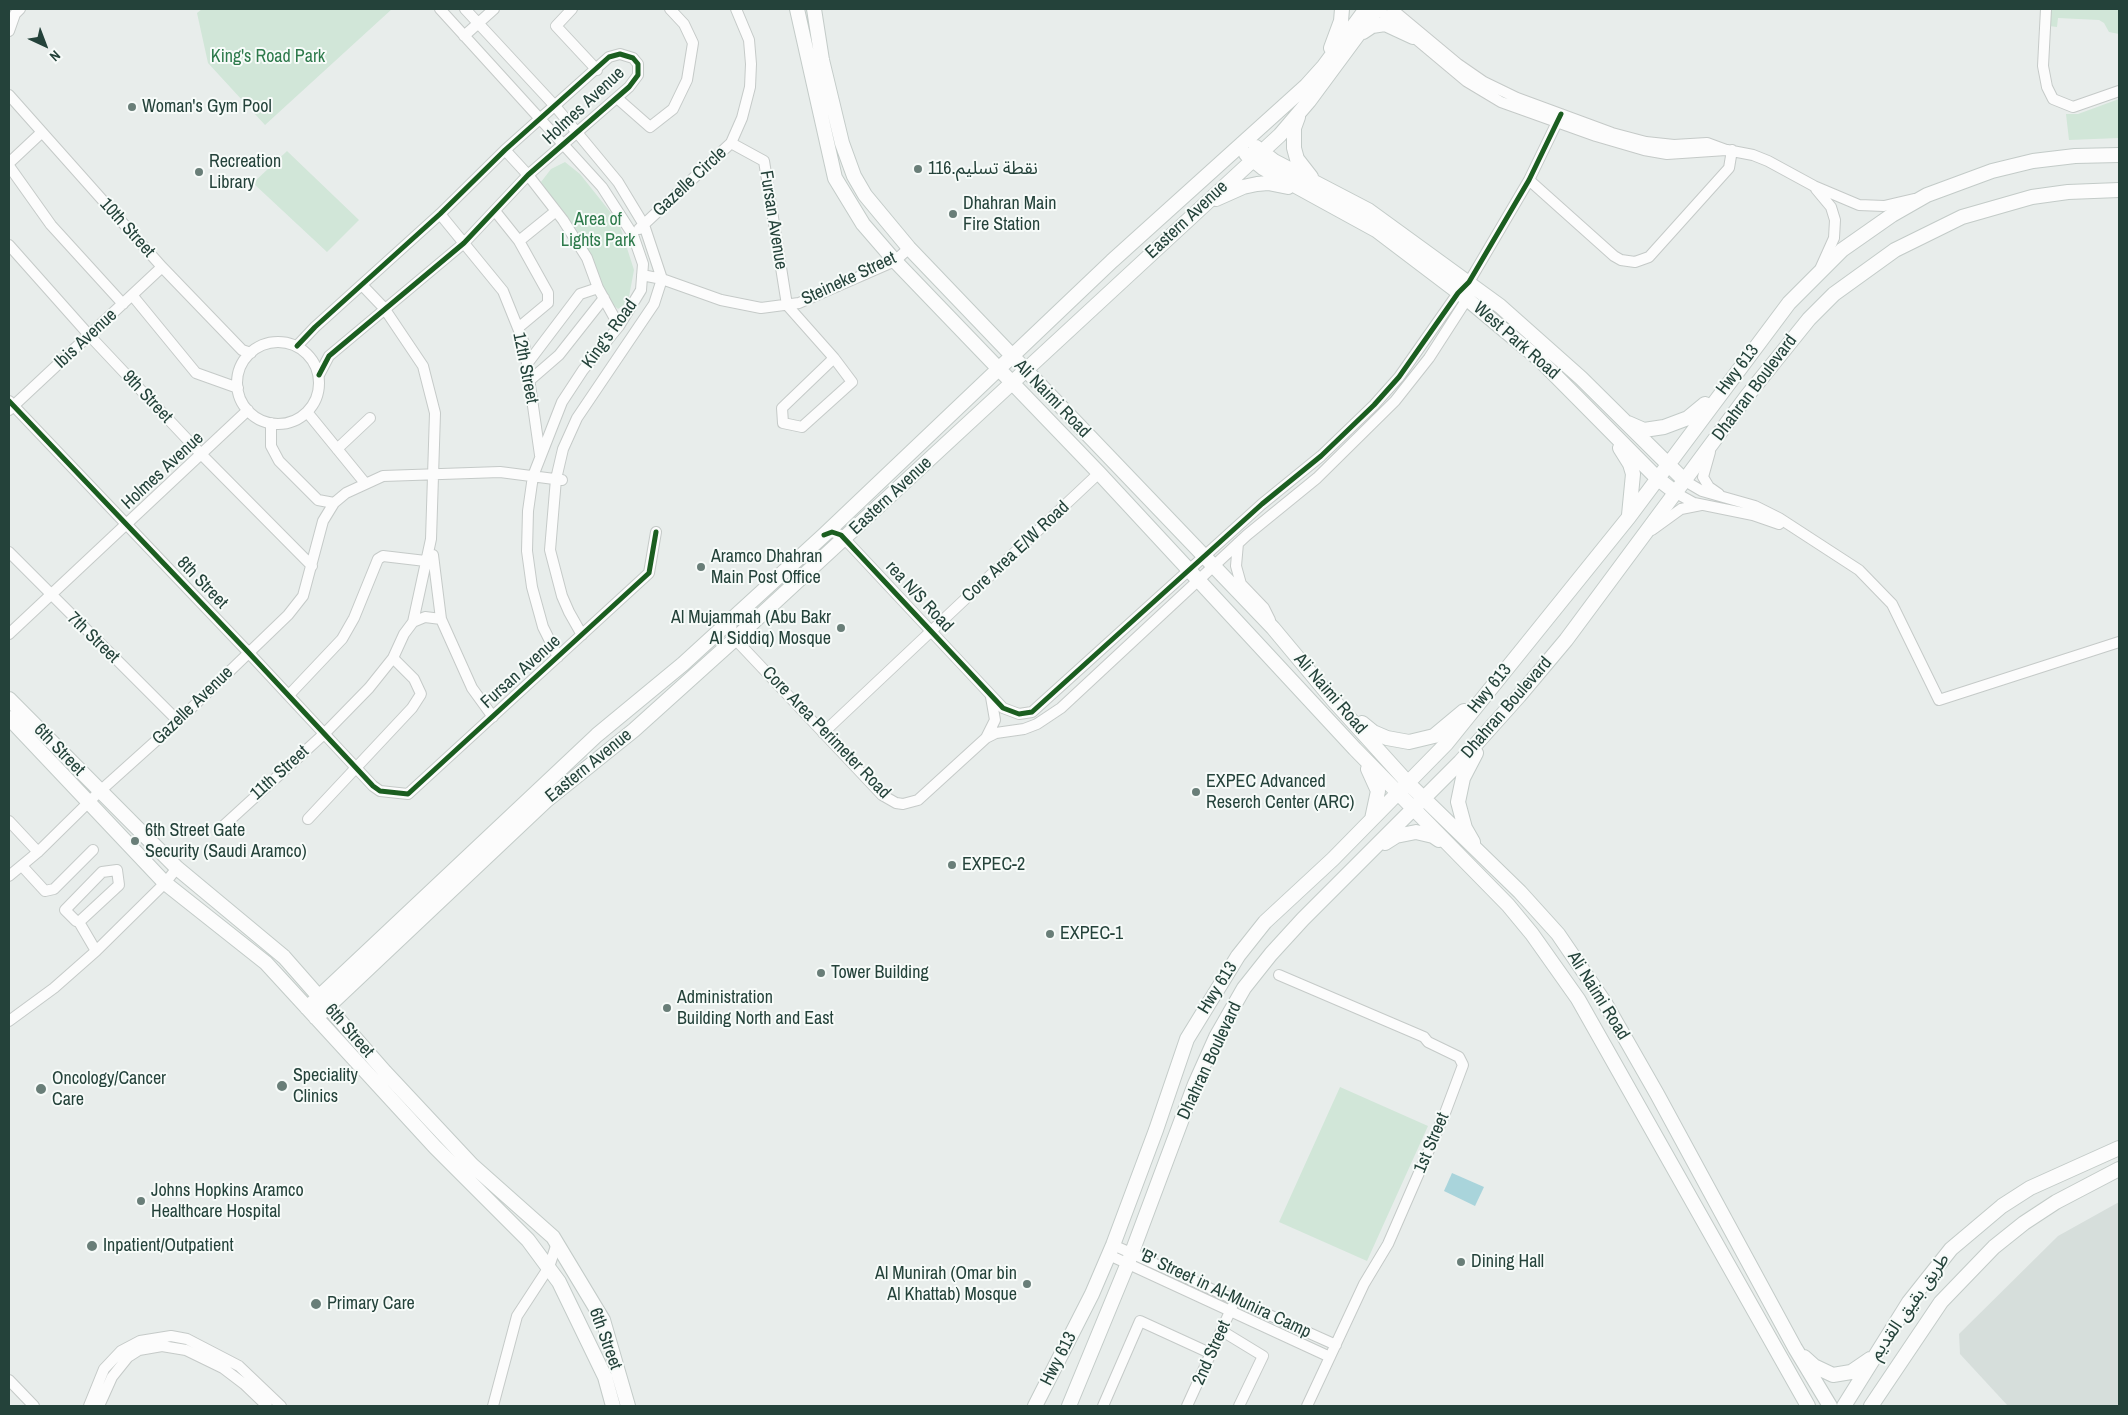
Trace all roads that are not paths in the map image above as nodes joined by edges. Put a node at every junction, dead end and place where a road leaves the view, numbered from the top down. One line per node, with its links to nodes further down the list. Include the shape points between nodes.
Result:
1 (20, 9): 15 (street)
2 (440, 9): 16 (street, King's Road)
3 (465, 9): 14 (street)
4 (494, 9): 14 (street)
5 (572, 9): 20 (street, via 556,26)
6 (670, 9): 23 (street, via 684,24 692,43 687,80 673,109 650,127)
7 (736, 9): 31 (street, Gazelle Circle, via 749,40 750,79 742,118)
8 (797, 9): 54 (main road, Ali Naimi Road, via 835,178 863,224)
9 (814, 9): 53 (main road, Ali Naimi Road, via 822,60 842,143 854,176)
10 (1342, 9): 19 (main road, Eastern Avenue, via 1341,21)
11 (1374, 9): 17 (main road, Eastern Avenue); 18 (street); 19 (main road, Eastern Avenue)
12 (1392, 9): 27 (street, via 1484,82)
13 (2046, 9): 21 (street, via 2043,66 2053,99 2073,108)
14 (479, 22): 16 (street); 24 (street)
15 (10, 29)
16 (464, 36): 26 (street, King's Road)
17 (1358, 36): 18 (main road, Eastern Avenue, via 1379,24); 25 (main road, Eastern Avenue)
18 (1413, 36): 27 (street, via 1484,92 1502,102)
19 (1324, 66): 30 (main road, Eastern Avenue)
20 (597, 70): 23 (street, Holmes Avenue, via 609,57 620,54 633,58 638,64 638,75); 24 (street, Holmes Avenue)
21 (2119, 91)
22 (9, 95): 29 (street, 10th Street)
23 (617, 98): 28 (street, Holmes Avenue)
24 (555, 106): 26 (street, Holmes Avenue); 28 (street)
25 (1299, 114): 36 (main road, Eastern Avenue); 41 (main road, via 1293,140 1297,159)
26 (541, 118): 32 (street, King's Road); 33 (street, Holmes Avenue)
27 (1559, 118): 34 (street, via 1646,142 1707,144); 39 (street)
28 (578, 132): 32 (street, Holmes Avenue); 48 (street, via 618,182)
29 (41, 133): 37 (street); 55 (street, 10th Street)
30 (1243, 142): 36 (main road, West Park Road); 75 (main road, Eastern Avenue)
31 (731, 143): 48 (street, Gazelle Circle); 66 (street, Fursan Avenue, via 764,162)
32 (565, 144): 38 (street, Holmes Avenue); 49 (street, King's Road, via 602,187)
33 (505, 150): 38 (street); 47 (street, Holmes Avenue)
34 (1729, 150): 39 (street, via 1729,168 1649,257 1635,262 1614,256); 40 (street, via 1768,161)
35 (2115, 154): 43 (main road, Hwy 613, via 2025,163 1992,171)
36 (1257, 156): 41 (main road, West Park Road); 46 (main road, Eastern Avenue)
37 (9, 165): 65 (street, via 51,225)
38 (528, 176): 44 (street, Holmes Avenue); 45 (street)
39 (1529, 180): 59 (street)
40 (1814, 186): 43 (street, via 1846,201 1870,206 1884,206); 56 (street, via 1831,207 1836,220 1834,238)
41 (1315, 189): 46 (main road, via 1257,184 1218,197); 59 (main road, West Park Road, via 1368,210); 63 (main road, West Park Road, via 1376,230)
42 (2119, 190): 93 (main road, Dhahran Boulevard, via 2068,192 1994,206 1962,217 1894,250 1834,294 1809,319)
43 (1927, 195): 56 (main road, Hwy 613, via 1864,233)
44 (495, 210): 50 (street); 51 (street, Holmes Avenue)
45 (556, 211): 50 (street); 61 (street, via 587,258)
46 (1196, 211): 80 (main road, Eastern Avenue)
47 (440, 214): 51 (street, 12th Street); 60 (street, Holmes Avenue)
48 (644, 225): 49 (street, Gazelle Circle); 58 (street)
49 (633, 235): 57 (street, King's Road, via 643,264)
50 (519, 241): 69 (street, via 548,293 548,303)
51 (464, 243): 67 (street, Holmes Avenue); 69 (street, 12th Street, via 503,291)
52 (9, 244): 70 (street, 9th Street)
53 (909, 248): 54 (street, Steineke Street); 75 (main road, Ali Naimi Road)
54 (895, 261): 66 (street, Steineke Street, via 799,303); 79 (main road, Ali Naimi Road)
55 (162, 267): 62 (street, Ibis Avenue); 74 (street, 10th Street, via 242,350)
56 (1820, 270): 84 (main road, Hwy 613, via 1789,303)
57 (642, 275): 58 (street, Steineke Street); 68 (street, King's Road, via 641,290)
58 (662, 279): 66 (street, Steineke Street, via 721,300 761,308); 102 (street, King's Road, via 650,311 577,418 563,449)
59 (1469, 282): 63 (street); 90 (main road, West Park Road, via 1535,335)
60 (362, 285): 67 (street, 11th Street); 72 (street, Holmes Avenue)
61 (598, 288): 64 (street); 73 (street, via 580,294)
62 (132, 295): 65 (street, Ibis Avenue); 85 (street, via 196,372)
63 (1463, 296): 91 (main road, West Park Road, via 1522,342); 116 (street, via 1429,358 1395,401 1316,478); 119 (street, via 1374,405 1321,456 1262,504)
64 (604, 298): 68 (street); 77 (street)
65 (123, 304): 70 (street, Ibis Avenue)
66 (787, 304): 76 (street)
67 (384, 308): 81 (street, Holmes Avenue, via 330,356); 99 (street, 11th Street, via 423,366 435,413)
68 (619, 326): 96 (street, King's Road, via 562,402)
69 (518, 328): 71 (street, 12th Street)
70 (89, 335): 86 (street, Ibis Avenue); 95 (street, 9th Street)
71 (524, 343): 73 (street); 78 (street, 12th Street)
72 (297, 346): 74 (street, via 275,342); 81 (street, via 313,360)
73 (538, 349): 77 (street); 78 (street)
74 (251, 353): 85 (street, via 240,369)
75 (1012, 356): 79 (main road, Eastern Avenue); 80 (main road, Ali Naimi Road)
76 (834, 358): 76 (street, via 852,382 802,427 783,422 782,408)
77 (553, 360): 82 (street)
78 (527, 364): 82 (street, 12th Street)
79 (999, 368): 83 (main road, Ali Naimi Road); 113 (main road, Eastern Avenue)
80 (1026, 372): 83 (main road, Eastern Avenue); 119 (main road, Ali Naimi Road)
81 (319, 375): 88 (street, via 317,397)
82 (529, 382): 96 (street, 12th Street)
83 (1013, 383): 98 (main road, Ali Naimi Road); 115 (main road, Eastern Avenue)
84 (1725, 387): 90 (main road, via 1680,422 1644,430); 97 (main road, Hwy 613)
85 (238, 388): 87 (street)
86 (10, 406): 110 (street, 8th Street)
87 (248, 410): 92 (street, via 258,419); 95 (street, Holmes Avenue)
88 (307, 412): 92 (street, via 290,422); 94 (street)
89 (370, 418): 94 (street)
90 (1623, 420): 97 (main road, West Park Road)
91 (1603, 422): 101 (main road, West Park Road); 109 (main road, via 1633,474)
92 (271, 423): 107 (street, via 271,446 278,461 318,500)
93 (1712, 444): 103 (main road, Dhahran Boulevard); 106 (street, via 1703,477 1715,491)
94 (337, 449): 104 (street)
95 (201, 454): 110 (street, Holmes Avenue); 120 (street, 9th Street)
96 (540, 456): 100 (street, King's Road)
97 (1666, 465): 101 (main road, Hwy 613); 103 (main road, West Park Road)
98 (1099, 473): 121 (main road, Ali Naimi Road); 127 (street, Core Area E/W Road)
99 (434, 476): 100 (street, Gazelle Avenue, via 500,472); 104 (street, Gazelle Avenue, via 383,476); 118 (street, 11th Street)
100 (533, 476): 102 (street, Gazelle Avenue); 133 (street, King's Road, via 527,551 532,587 544,627)
101 (1657, 478): 105 (main road, West Park Road); 109 (main road, Hwy 613)
102 (559, 480): 129 (street, King's Road, via 550,550 562,596)
103 (1685, 481): 105 (main road, Dhahran Boulevard); 106 (street, via 1702,491)
104 (365, 483): 107 (street, Gazelle Avenue)
105 (1676, 492): 108 (street, via 1694,503); 114 (main road, Dhahran Boulevard)
106 (1734, 500): 111 (street, via 1755,506)
107 (334, 503): 120 (street, Gazelle Avenue, via 323,521)
108 (1706, 505): 111 (street); 114 (street, via 1681,509)
109 (1629, 517): 135 (main road, Hwy 613)
110 (126, 524): 122 (street, Holmes Avenue); 132 (street, 8th Street)
111 (1792, 528): 131 (street, via 1859,570 1888,598 1909,634 1939,700)
112 (656, 532): 129 (street, Fursan Avenue, via 649,573)
113 (824, 534): 115 (street, via 836,532); 124 (main road, Eastern Avenue)
114 (1644, 536): 143 (main road, Dhahran Boulevard, via 1566,640)
115 (844, 538): 127 (street, rea N/S Road); 130 (main road, Eastern Avenue)
116 (1238, 544): 119 (street); 126 (street, via 1236,566 1242,584 1264,608)
117 (9, 552): 122 (street, 7th Street)
118 (430, 561): 123 (street, 11th Street); 125 (street, 11th Street); 137 (street, via 383,556 378,559 342,639)
119 (1209, 561): 121 (street); 126 (main road, Ali Naimi Road)
120 (312, 566): 132 (street, Gazelle Avenue, via 303,596 288,615)
121 (1194, 576): 136 (street, rea N/S Road, via 1032,712 1012,713); 146 (street, via 1050,717 1024,729 996,733); 147 (main road, Ali Naimi Road)
122 (50, 596): 128 (street, Holmes Avenue); 142 (street, 7th Street)
123 (441, 619): 125 (street, via 425,617); 140 (street, 11th Street, via 472,688)
124 (732, 619): 130 (street, via 731,632); 172 (main road, Eastern Avenue, via 597,735)
125 (413, 622): 134 (street, 11th Street)
126 (1274, 628): 139 (main road, Ali Naimi Road)
127 (932, 632): 136 (street, rea N/S Road); 145 (street, Core Area E/W Road)
128 (9, 634)
129 (582, 635): 133 (street, Fursan Avenue)
130 (735, 639): 145 (street, Core Area Perimeter Road); 172 (main road, Eastern Avenue, via 634,730 547,800)
131 (2119, 642)
132 (248, 652): 137 (street, 8th Street); 142 (street, Gazelle Avenue)
133 (558, 657): 140 (street, Fursan Avenue)
134 (393, 658): 144 (street, 11th Street, via 369,688); 148 (street, via 414,679 420,694 412,708)
135 (1489, 690): 139 (main road, via 1434,736 1409,742 1373,732); 149 (main road, Hwy 613)
136 (989, 692): 146 (street, via 995,720)
137 (289, 695): 144 (street, 8th Street)
138 (9, 699): 151 (main road, 6th Street)
139 (1334, 700): 149 (main road, Ali Naimi Road)
140 (493, 716): 150 (street, Fursan Avenue, via 408,794 380,791)
141 (9, 718): 154 (main road, 6th Street)
142 (178, 721): 151 (street, Gazelle Avenue)
143 (1490, 729): 153 (main road, Dhahran Boulevard); 164 (main road, via 1468,768 1459,796 1465,828)
144 (324, 733): 148 (street, 8th Street); 159 (street, 11th Street)
145 (823, 734): 146 (street, Core Area Perimeter Road, via 882,795 903,804 926,794)
146 (986, 738)
147 (1355, 749): 152 (main road, Ali Naimi Road); 157 (main road, via 1378,791)
148 (357, 768): 150 (street, 8th Street); 156 (street)
149 (1409, 784): 152 (main road, Hwy 613); 153 (main road, Ali Naimi Road)
150 (372, 786)
151 (99, 792): 154 (street, Gazelle Avenue); 166 (main road, 6th Street)
152 (1398, 794): 155 (main road, Ali Naimi Road); 157 (main road, Hwy 613)
153 (1424, 799): 155 (main road, Dhahran Boulevard); 164 (main road, Ali Naimi Road)
154 (88, 802): 163 (street, Gazelle Avenue); 168 (main road, 6th Street)
155 (1413, 810): 160 (main road, Ali Naimi Road); 162 (main road, Dhahran Boulevard)
156 (308, 819)
157 (1372, 820): 178 (main road, Hwy 613, via 1265,922 1214,992 1187,1039)
158 (9, 821): 163 (street)
159 (220, 829)
160 (1453, 849): 162 (main road, via 1433,836 1416,832 1396,836); 192 (main road, Ali Naimi Road, via 1532,934 1578,999)
161 (93, 850): 165 (street, via 54,889 46,891)
162 (1371, 850): 179 (main road, Dhahran Boulevard, via 1270,954 1244,988 1216,1037 1195,1084)
163 (38, 852): 165 (street, Gazelle Avenue)
164 (1481, 856): 185 (main road, Ali Naimi Road, via 1558,934 1605,1002)
165 (22, 866): 167 (street, Gazelle Avenue)
166 (177, 868): 168 (street); 172 (main road, 6th Street, via 284,957)
167 (9, 876)
168 (165, 883): 170 (street); 173 (main road, 6th Street, via 266,963)
169 (79, 922): 169 (street, via 65,910 102,872 117,870 119,885); 170 (street)
170 (96, 951): 174 (street)
171 (1279, 975): 184 (street, 1st Street, via 1424,1037 1459,1056 1463,1065 1396,1227 1364,1284)
172 (323, 1002): 173 (main road, Eastern Avenue); 177 (main road, 6th Street, via 472,1165)
173 (311, 1013): 180 (main road, 6th Street, via 435,1147 528,1240)
174 (9, 1021)
175 (2119, 1148): 186 (main road, طريق بقيق القديم, via 2030,1188 1974,1228 1930,1274)
176 (2119, 1169): 190 (main road, طريق بقيق القديم, via 2056,1202 1994,1247 1941,1302)
177 (557, 1243): 180 (street); 189 (main road, 6th Street, via 603,1320)
178 (1111, 1250): 179 (street, 'B' Street in Al-Munira Camp); 202 (main road, Hwy 613)
179 (1130, 1257): 181 (street, 'B' Street in Al-Munira Camp); 182 (street, 'B' Street in Al-Munira Camp); 203 (main road, Dhahran Boulevard)
180 (549, 1267): 198 (street, via 517,1316); 199 (main road, 6th Street, via 605,1377)
181 (1236, 1299): 182 (street, 2nd Street); 184 (street, 'B' Street in Al-Munira Camp)
182 (1231, 1311): 183 (street, 2nd Street); 188 (street, 'B' Street in Al-Munira Camp)
183 (1222, 1330): 187 (street, 2nd Street); 206 (street, via 1263,1356)
184 (1336, 1345): 188 (street, 1st Street)
185 (1794, 1348): 186 (main road, via 1814,1366 1834,1375 1860,1368); 210 (main road, Ali Naimi Road)
186 (1878, 1352): 211 (main road, طريق بقيق القديم)
187 (1212, 1354): 204 (street, via 1140,1322); 205 (street, 2nd Street)
188 (1330, 1357): 207 (street, 1st Street)
189 (618, 1373): 200 (main road, 6th Street); 201 (main road)
190 (1888, 1379): 212 (main road, طريق بقيق القديم); 213 (main road)
191 (9, 1380): 193 (street)
192 (1793, 1383): 208 (main road); 209 (main road, Ali Naimi Road)
193 (34, 1406)
194 (89, 1406): 197 (street, via 104,1369 121,1350 140,1341 171,1336 192,1341 239,1366)
195 (99, 1406): 196 (street, via 112,1377 128,1357 139,1350 162,1346 186,1350 223,1368)
196 (266, 1406)
197 (281, 1406)
198 (493, 1406)
199 (613, 1406)
200 (628, 1406)
201 (638, 1406)
202 (1035, 1406)
203 (1069, 1406)
204 (1103, 1406)
205 (1187, 1406)
206 (1239, 1406)
207 (1307, 1406)
208 (1801, 1406)
209 (1808, 1406)
210 (1830, 1406)
211 (1844, 1406)
212 (1871, 1406)
213 (1877, 1406)

